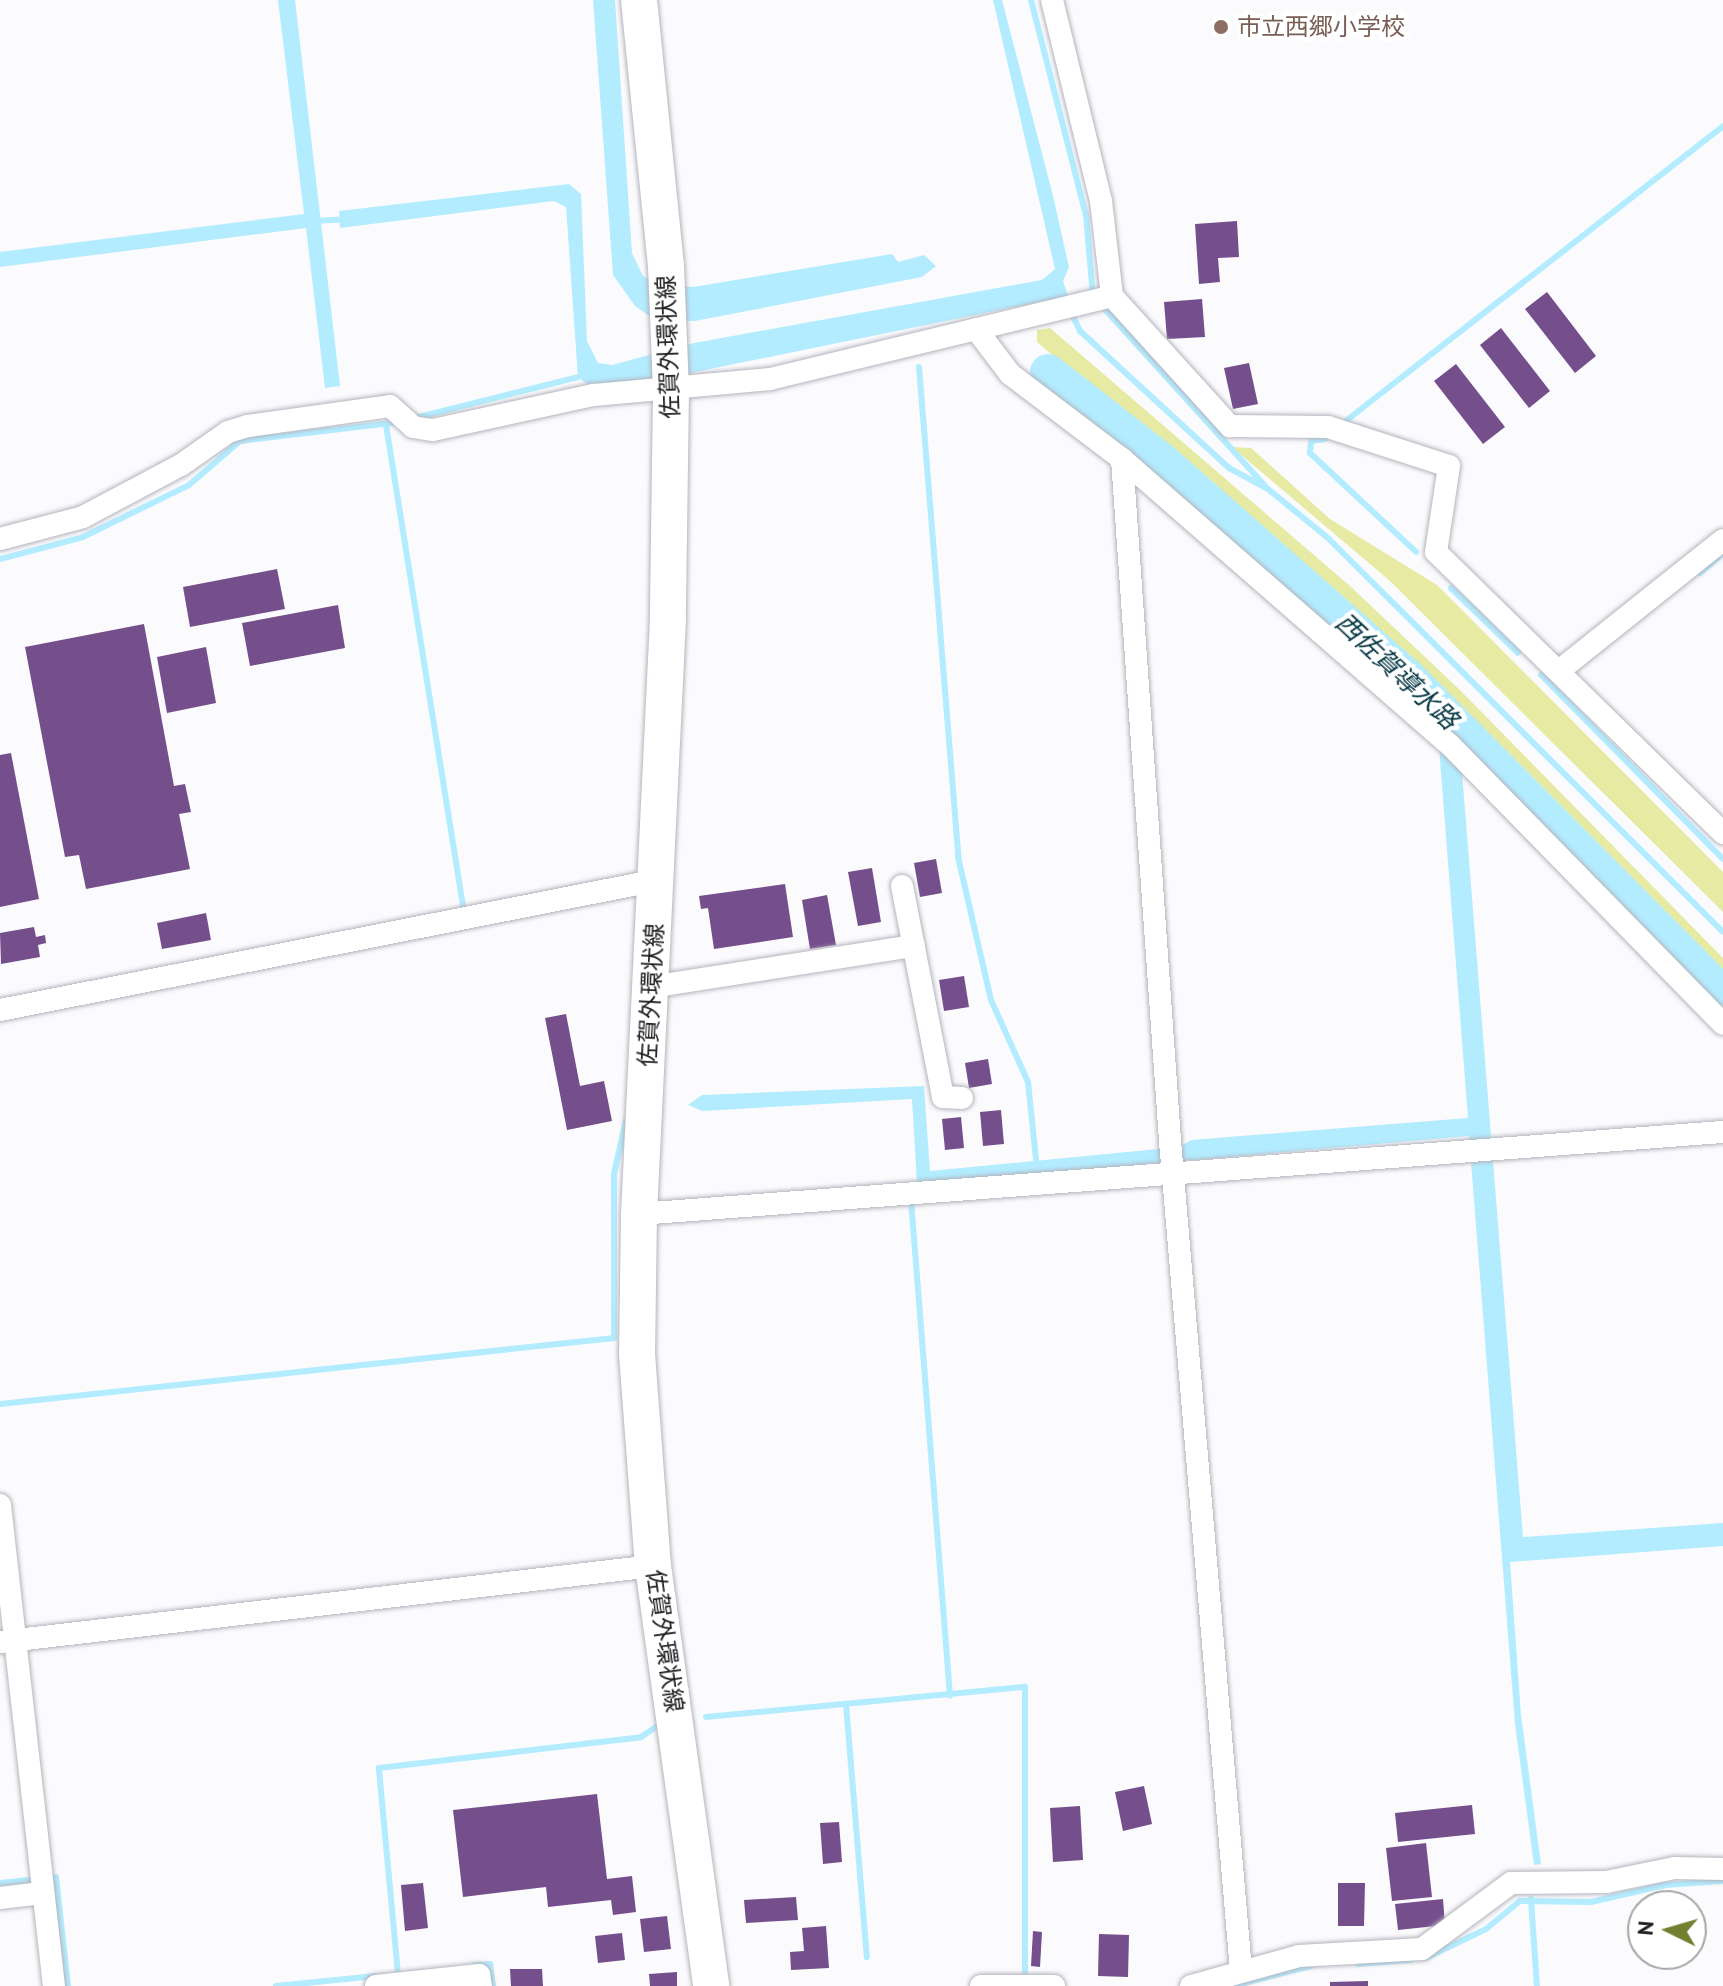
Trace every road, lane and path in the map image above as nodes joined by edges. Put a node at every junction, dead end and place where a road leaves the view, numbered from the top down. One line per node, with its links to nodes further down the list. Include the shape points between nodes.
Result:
1 (639, 0): 5 (main road, 佐賀外環状線, via 666,266)
2 (1052, 0): 3 (street, via 1101,201)
3 (1112, 296): 4 (street); 9 (street, via 1230,426 1328,427 1449,466 1436,552)
4 (976, 329): 5 (street, via 770,379); 6 (street, via 1010,374)
5 (671, 392): 7 (street, via 594,395 433,430 406,420 390,406 238,429 83,517); 11 (main road, 佐賀外環状線)
6 (1122, 459): 16 (street, via 1450,745); 19 (street)
7 (0, 539)
8 (1723, 540): 9 (street)
9 (1560, 670): 10 (street)
10 (1723, 833)
11 (658, 880): 14 (main road, 佐賀外環状線); 15 (street)
12 (902, 886): 13 (street)
13 (914, 946): 14 (street); 17 (street, via 943,1097)
14 (651, 987): 20 (main road, 佐賀外環状線)
15 (0, 1010)
16 (1723, 1024)
17 (962, 1098)
18 (1723, 1132): 19 (street)
19 (1173, 1173): 20 (street); 27 (street)
20 (639, 1214): 22 (main road, 佐賀外環状線, via 637,1354)
21 (0, 1505): 23 (street)
22 (653, 1566): 23 (street); 31 (main road, 佐賀外環状線)
23 (7, 1641): 25 (street)
24 (1723, 1869): 27 (street, via 1675,1868 1606,1882 1511,1883 1422,1949 1299,1956)
25 (42, 1893): 26 (street); 28 (street)
26 (0, 1898)
27 (1241, 1971): 34 (street)
28 (54, 1986)
29 (376, 1986): 30 (street, via 479,1975)
30 (481, 1986)
31 (711, 1986)
32 (981, 1986): 33 (street)
33 (1054, 1986)
34 (1191, 1986)

